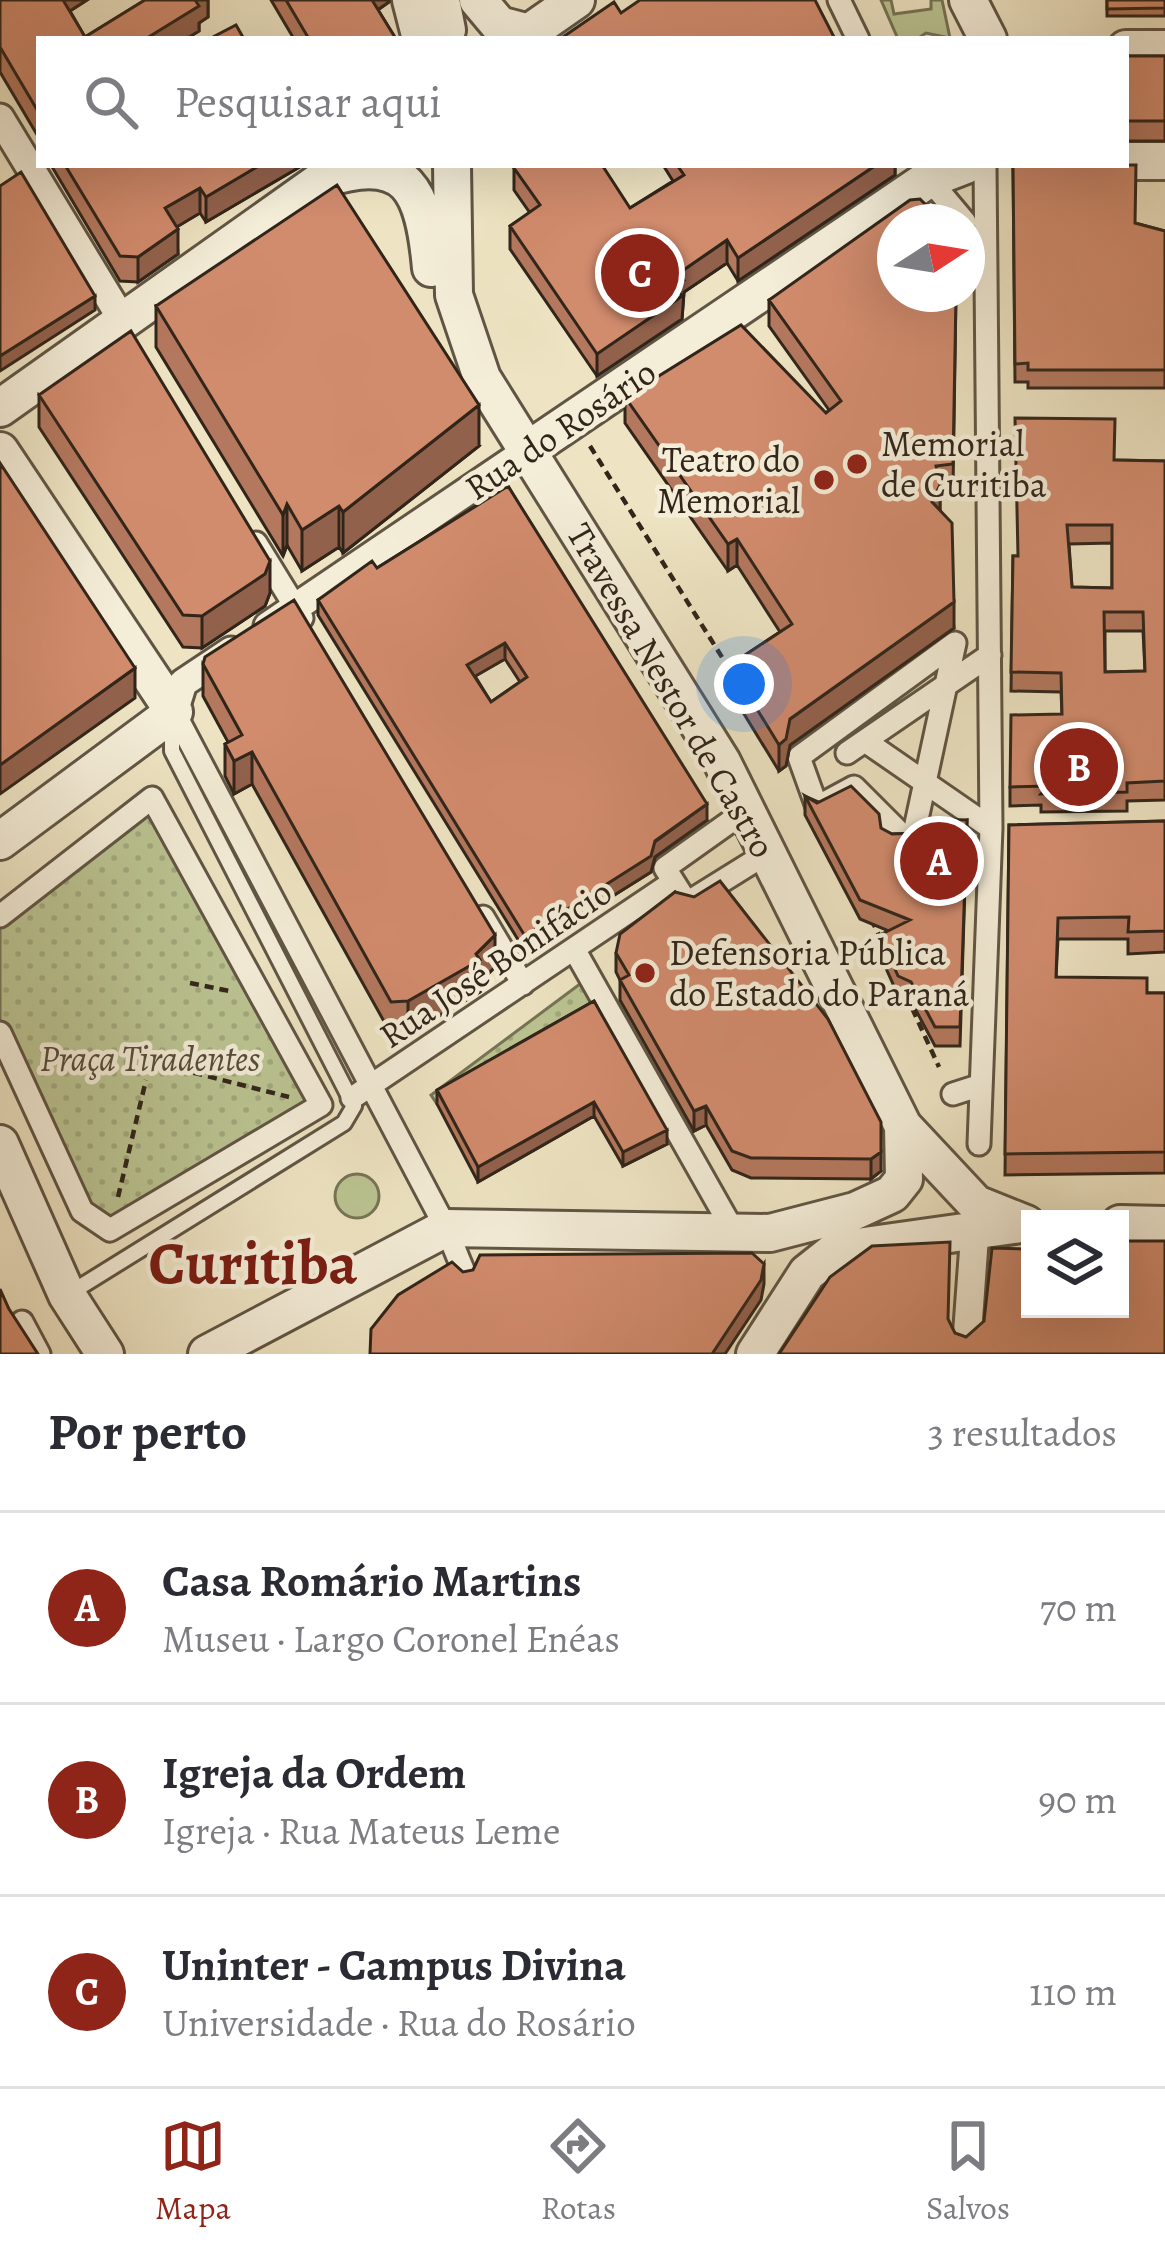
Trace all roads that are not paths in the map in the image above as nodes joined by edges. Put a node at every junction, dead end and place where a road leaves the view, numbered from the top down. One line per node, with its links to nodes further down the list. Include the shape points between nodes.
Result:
1 (411, 0): 6 (street)
2 (478, 0): 7 (street, via 500,26)
3 (576, 0): 7 (street)
4 (839, 0): 8 (street)
5 (968, 0): 9 (street)
6 (436, 23)
7 (525, 36)
8 (857, 36)
9 (983, 36)
10 (1129, 49): 11 (street)
11 (1165, 49)
12 (0, 118): 21 (street)
13 (1129, 161): 14 (street)
14 (1165, 161)
15 (452, 168): 23 (street, Travessa Nestor de Castro, via 458,322)
16 (985, 168): 20 (street)
17 (333, 172): 21 (street); 23 (street, via 378,169 413,188 452,362 496,439)
18 (924, 172): 19 (street); 23 (street, Rua do Rosário)
19 (950, 204)
20 (986, 246): 29 (street)
21 (129, 332): 22 (street)
22 (0, 408)
23 (528, 450): 26 (street, Rua do Rosário); 31 (street, Travessa Nestor de Castro)
24 (0, 451): 30 (street)
25 (246, 526): 26 (street)
26 (296, 608): 27 (street); 30 (street, Rua do Rosário, via 184,683)
27 (316, 640)
28 (955, 643): 28 (street, via 799,757 817,807 854,787 897,830 893,838 913,838)
29 (990, 655): 32 (street); 32 (street, via 856,747)
30 (174, 712): 33 (street); 42 (street)
31 (748, 808): 34 (street, Travessa Nestor de Castro); 35 (street, via 665,868)
32 (1002, 828): 41 (street)
33 (0, 841)
34 (769, 852): 35 (street, via 687,903); 44 (street, Travessa Nestor de Castro)
35 (674, 882): 38 (street, Rua José Bonifácio)
36 (473, 902): 39 (street)
37 (0, 916): 40 (street, via 152,798 321,1105 110,1230 82,1211)
38 (574, 949): 39 (street, Rua José Bonifácio); 53 (street)
39 (523, 984): 42 (street, Rua José Bonifácio)
40 (0, 1033)
41 (981, 1085): 43 (street); 46 (street)
42 (362, 1092): 51 (street); 56 (lane, via 344,1123)
43 (953, 1094)
44 (903, 1126): 47 (street, Travessa Nestor de Castro, via 976,1204); 53 (street, via 904,1179 892,1194)
45 (0, 1144): 56 (street)
46 (979, 1144)
47 (1021, 1221)
48 (1129, 1224): 50 (street)
49 (1021, 1225): 52 (street)
50 (1165, 1225)
51 (446, 1228): 53 (street); 55 (street); 60 (street)
52 (975, 1230): 54 (street, via 836,1250); 62 (street)
53 (752, 1232): 54 (street, via 797,1255)
54 (807, 1273): 61 (street)
55 (466, 1277)
56 (68, 1295): 59 (street)
57 (22, 1322): 58 (street)
58 (39, 1354)
59 (105, 1354)
60 (207, 1354)
61 (755, 1354)
62 (966, 1354)

